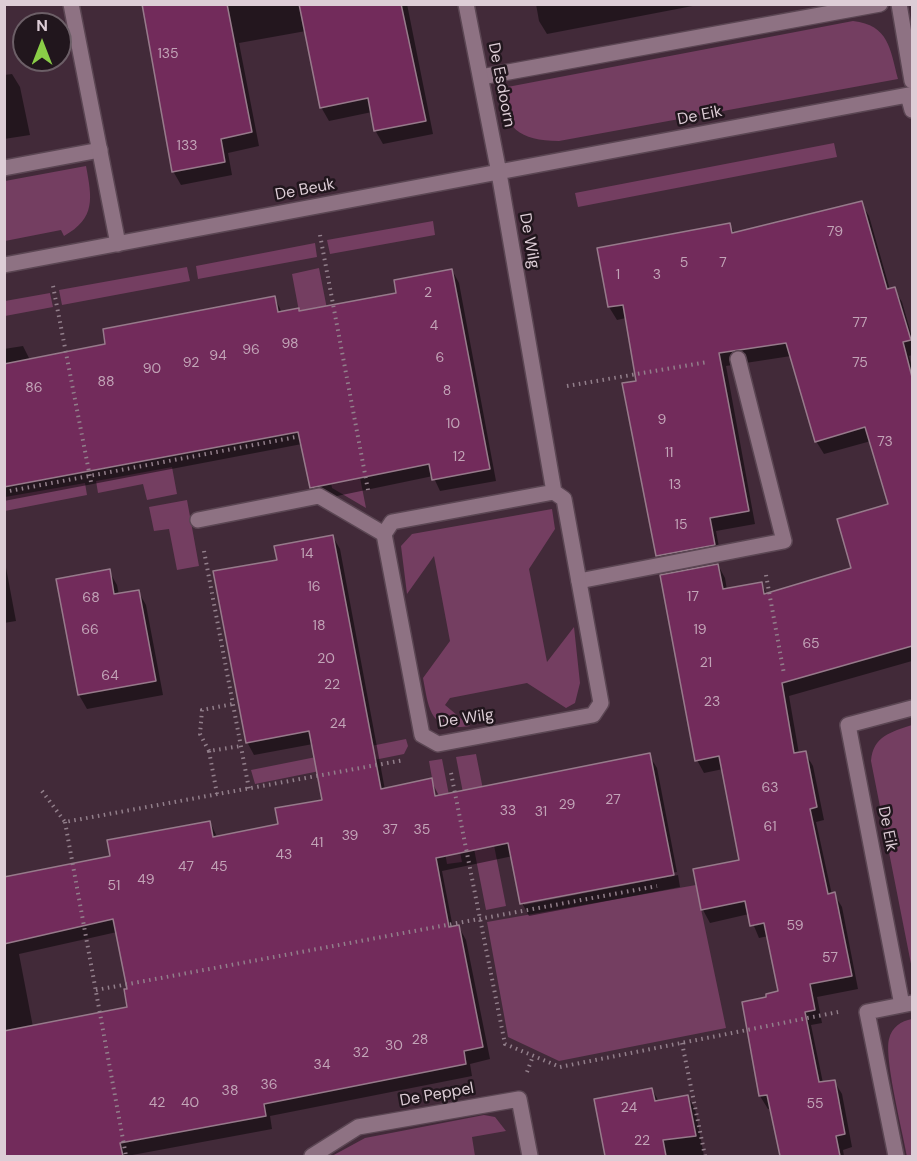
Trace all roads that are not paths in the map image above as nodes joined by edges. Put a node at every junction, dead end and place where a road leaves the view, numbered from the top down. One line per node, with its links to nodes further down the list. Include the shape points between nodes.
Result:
1 (71, 4): 8 (street)
2 (466, 4): 5 (street, De Esdoorn)
3 (880, 4): 5 (street)
4 (899, 4): 6 (street)
5 (481, 77): 10 (street, De Esdoorn)
6 (911, 87): 7 (street); 10 (street, De Eik)
7 (912, 110)
8 (100, 150): 9 (street); 11 (street)
9 (4, 168)
10 (499, 173): 11 (street, De Beuk); 14 (street, De Wilg)
11 (118, 244): 12 (street, De Beuk)
12 (4, 265)
13 (738, 359): 17 (street, via 784,542)
14 (554, 492): 16 (street, via 392,522); 17 (street, De Wilg, via 564,499)
15 (198, 520): 16 (street, via 319,496)
16 (384, 534): 17 (street, De Wilg, via 422,735 438,741 593,715 601,703)
17 (579, 581)
18 (912, 708): 19 (street, De Eik, via 848,725)
19 (907, 1004): 22 (street, De Eik, via 867,1012)
20 (312, 1156): 21 (street, De Peppel, via 358,1127 519,1099)
21 (530, 1156)
22 (896, 1156)

